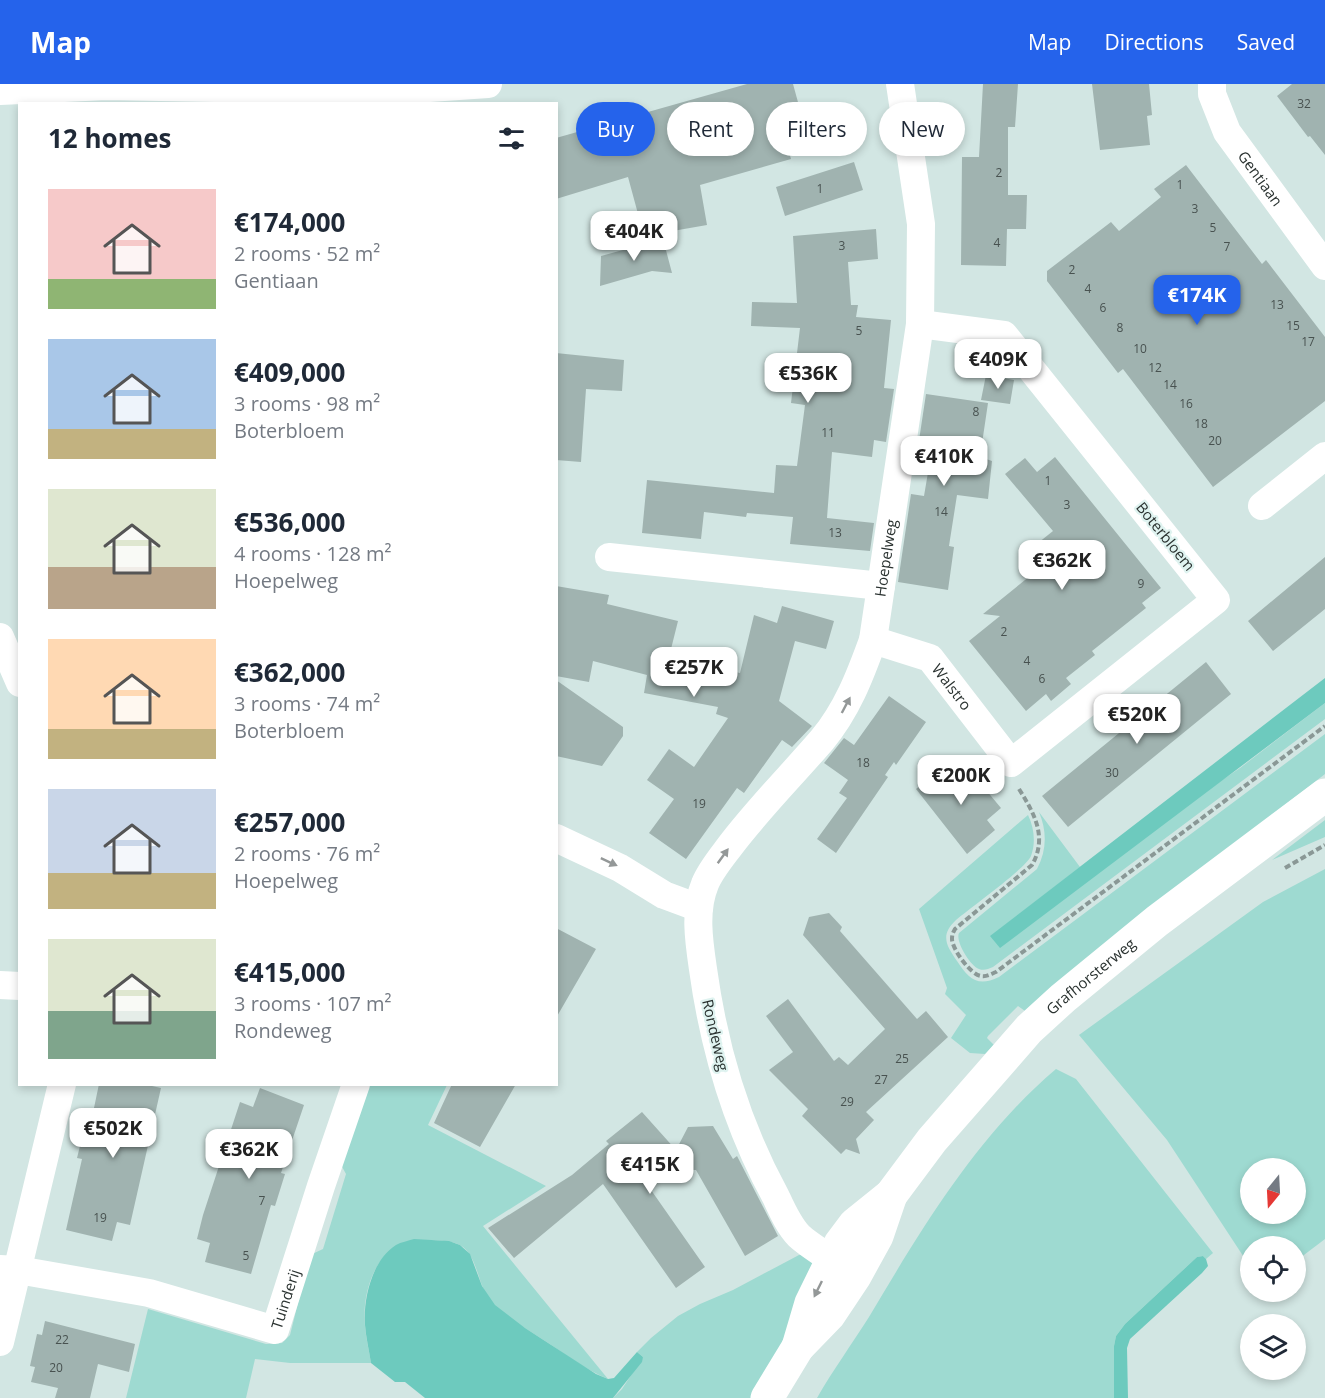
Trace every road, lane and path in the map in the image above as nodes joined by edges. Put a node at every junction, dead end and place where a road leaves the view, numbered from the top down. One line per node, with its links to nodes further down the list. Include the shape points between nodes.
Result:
1 (488, 84): 6 (street)
2 (900, 84): 9 (street, Hoepelweg, via 921,224)
3 (1212, 84): 8 (street, Gentiaan, via 1227,132)
4 (106, 85): 6 (street); 7 (street)
5 (0, 91): 7 (street)
6 (385, 93)
7 (75, 95)
8 (1325, 266)
9 (920, 324): 13 (street, Hoepelweg); 18 (street, Boterbloem, via 1004,335 1216,600)
10 (1325, 456): 11 (street)
11 (1262, 506)
12 (609, 557): 13 (street)
13 (881, 586): 15 (street, Hoepelweg)
14 (0, 637): 16 (street)
15 (873, 640): 18 (street, Walstro, via 930,658); 21 (street, Hoepelweg, one-way to 15, via 705,884 720,860 842,712)
16 (18, 678)
17 (1325, 726): 18 (path, via 996,972 982,976 968,967 953,946 952,934 1032,865 1040,843 1036,817 1018,788)
18 (1011, 763)
19 (1325, 795): 26 (main road, Grafhorsterweg, via 1157,921 1029,1029 932,1140 891,1196 855,1224)
20 (558, 839): 21 (street, one-way to 21, via 620,868 664,895)
21 (699, 908): 26 (street, Rondeweg, via 708,1002 736,1112 767,1182 799,1236)
22 (0, 985): 23 (street)
23 (18, 986)
24 (61, 1086): 27 (street)
25 (355, 1086): 27 (street, Tuinderij, via 275,1330 149,1293)
26 (844, 1267): 29 (main road, Grafhorsterweg, via 811,1303 798,1347)
27 (9, 1269): 28 (street)
28 (0, 1342)
29 (767, 1398)

